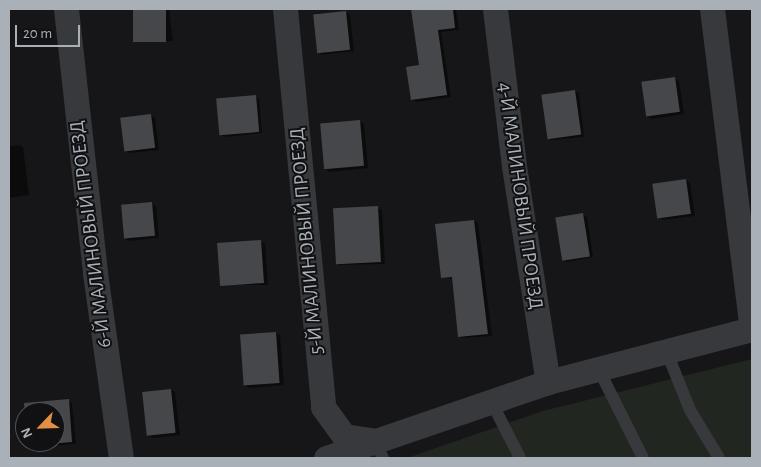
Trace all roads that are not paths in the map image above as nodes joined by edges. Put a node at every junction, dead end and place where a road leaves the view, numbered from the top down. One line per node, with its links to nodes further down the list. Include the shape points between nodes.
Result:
1 (66, 9): 11 (street, 6-Й МАЛИНОВЫЙ ПРОЕЗД, via 95,273)
2 (285, 9): 10 (street, 5-Й МАЛИНОВЫЙ ПРОЕЗД, via 323,406 344,436)
3 (495, 9): 8 (street, 4-Й МАЛИНОВЫЙ ПРОЕЗД, via 514,166)
4 (712, 9): 5 (street)
5 (752, 329): 6 (street)
6 (667, 353): 7 (street); 15 (lane, via 690,410)
7 (599, 370): 8 (street); 14 (lane)
8 (548, 382): 9 (street)
9 (491, 402): 10 (street); 13 (lane)
10 (379, 450): 12 (street)
11 (121, 458)
12 (326, 458)
13 (520, 458)
14 (643, 458)
15 (719, 458)

